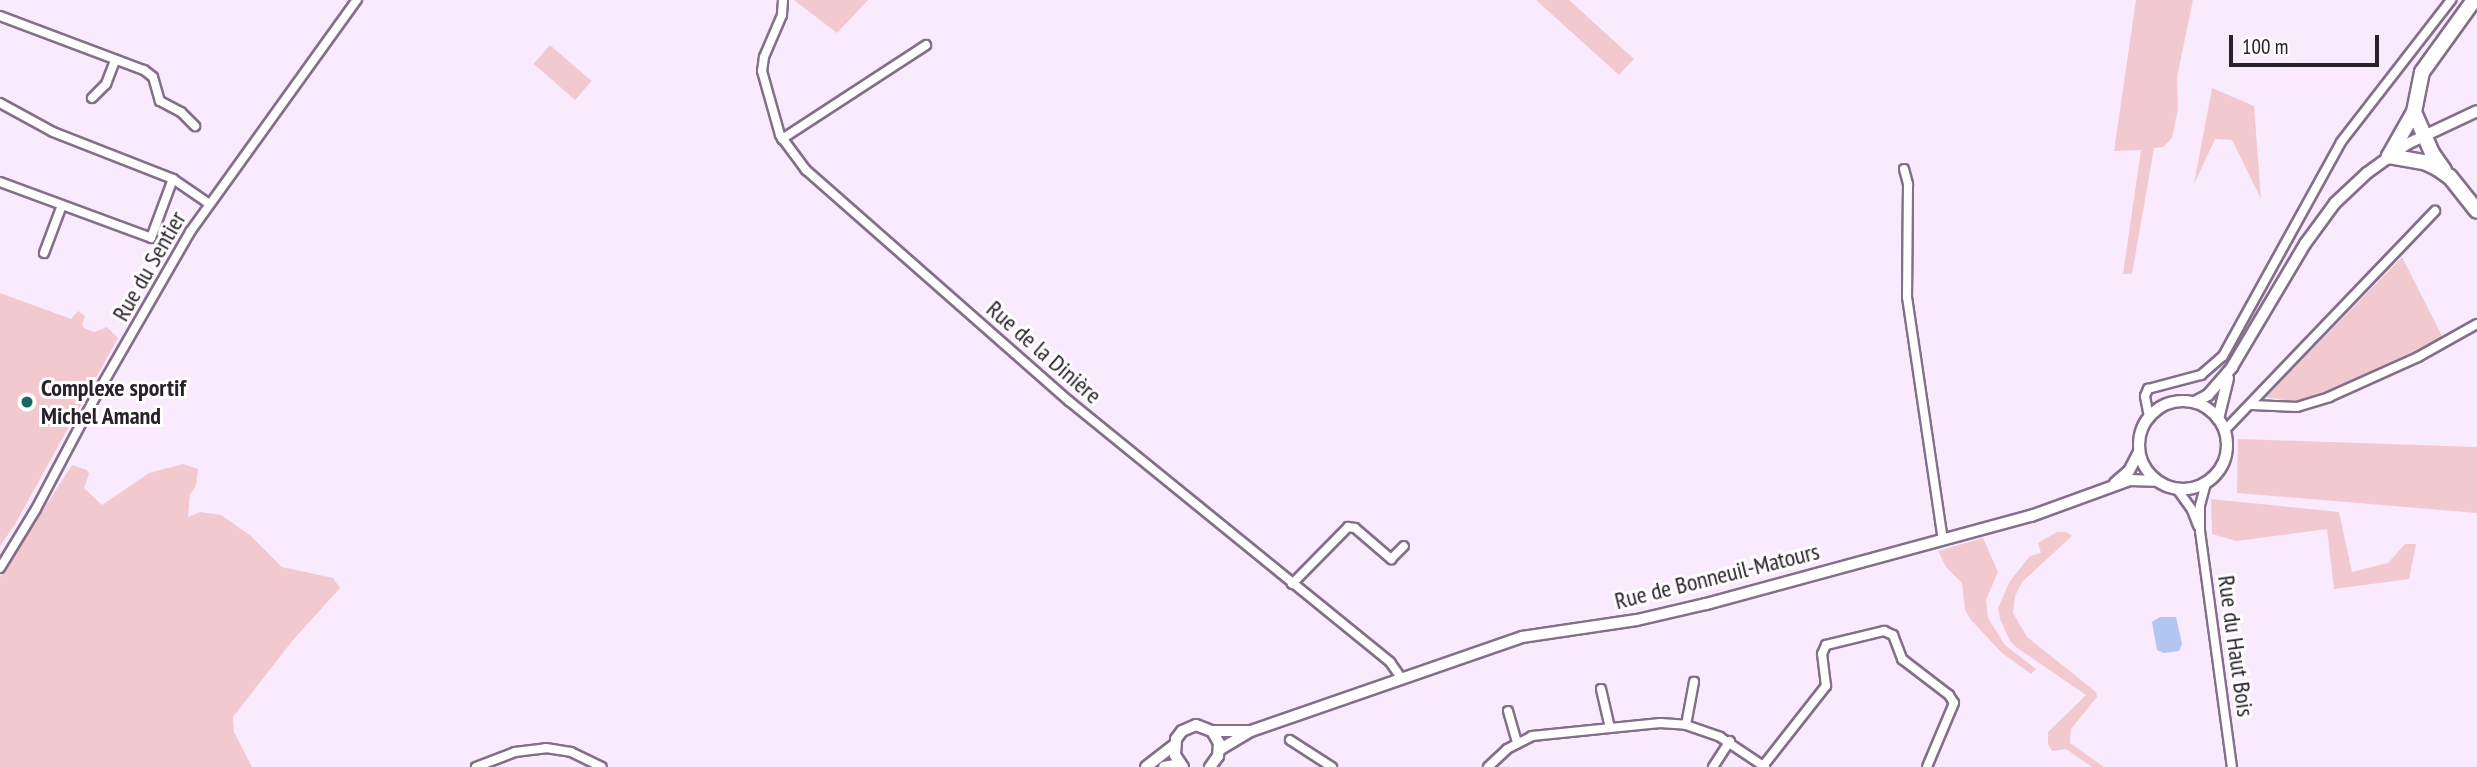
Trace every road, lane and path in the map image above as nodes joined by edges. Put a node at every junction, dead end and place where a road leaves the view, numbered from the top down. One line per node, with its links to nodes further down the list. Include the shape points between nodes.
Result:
1 (357, 0): 20 (street, Rue du Sentier)
2 (783, 0): 14 (street, Rue de la Dinière, via 782,15 762,64)
3 (2451, 0): 29 (street, via 2341,142 2223,356 2201,375 2148,389)
4 (2474, 0): 11 (highway, via 2422,72)
5 (0, 16): 7 (street)
6 (926, 44): 14 (street)
7 (115, 60): 8 (street, via 106,85); 12 (street, via 149,73 160,101)
8 (92, 98)
9 (0, 103): 18 (street, via 52,132)
10 (2477, 111): 13 (main road)
11 (2414, 112): 13 (highway); 15 (highway)
12 (195, 126)
13 (2424, 135): 15 (main road); 17 (highway, via 2435,160)
14 (782, 139): 41 (street, Rue de la Dinière, via 806,170 1069,401)
15 (2389, 156): 17 (highway, via 2424,162); 26 (main road, via 2351,187 2319,223)
16 (1904, 169): 38 (street, via 1908,184 1907,297)
17 (2450, 177): 23 (highway)
18 (173, 179): 20 (street); 21 (street, via 151,238)
19 (0, 182): 21 (street)
20 (208, 203): 40 (street, Rue du Sentier)
21 (62, 205): 24 (street)
22 (2435, 211): 28 (street)
23 (2477, 211)
24 (44, 253)
25 (2477, 324): 28 (street, via 2329,397 2297,407)
26 (2232, 368): 27 (main road, via 2208,395); 30 (main road)
27 (2195, 402): 29 (main road, via 2169,403); 30 (main road)
28 (2252, 405): 31 (street)
29 (2149, 416): 32 (main road)
30 (2218, 419): 31 (main road)
31 (2224, 431): 34 (main road, via 2224,460)
32 (2139, 452): 33 (main road); 35 (main road, Rue de Bonneuil-Matours, via 2129,471)
33 (2155, 481): 35 (main road, Rue de Bonneuil-Matours); 36 (main road)
34 (2206, 483): 36 (main road); 37 (street, Rue du Haut Bois)
35 (2113, 485): 38 (main road, Rue de Bonneuil-Matours, via 2053,509)
36 (2177, 489): 37 (street, Rue du Haut Bois)
37 (2200, 531): 65 (street, Rue du Haut Bois)
38 (1943, 540): 42 (main road, Rue de Bonneuil-Matours, via 1655,617 1522,637)
39 (1404, 545): 41 (street, via 1391,559 1348,527)
40 (0, 568)
41 (1292, 584): 42 (street, Rue de la Dinière, via 1390,662)
42 (1401, 678): 48 (main road, Rue de Bonneuil-Matours)
43 (1694, 682): 46 (street)
44 (1601, 689): 47 (street)
45 (1508, 711): 52 (street)
46 (1686, 725): 47 (street); 51 (street)
47 (1610, 727): 52 (street, via 1547,733)
48 (1251, 731): 49 (main road, Rue de Bonneuil-Matours); 54 (main road, Rue de Bonneuil-Matours)
49 (1212, 732): 53 (main road, Rue de Bonneuil-Matours, via 1203,726 1188,727); 54 (main road)
50 (1290, 740): 61 (street)
51 (1730, 741): 56 (street); 63 (street)
52 (1517, 742): 62 (street)
53 (1174, 745): 55 (main road); 59 (main road)
54 (1216, 761)
55 (1182, 765): 60 (main road)
56 (1764, 766): 64 (street, via 1826,686 1822,654 1826,645 1884,631 1894,635 1902,659 1949,695 1954,704)
57 (476, 767): 58 (street, via 515,752 546,748 571,752)
58 (603, 767)
59 (1146, 767)
60 (1164, 767)
61 (1332, 767)
62 (1488, 767)
63 (1713, 767)
64 (1927, 767)
65 (2232, 767)

